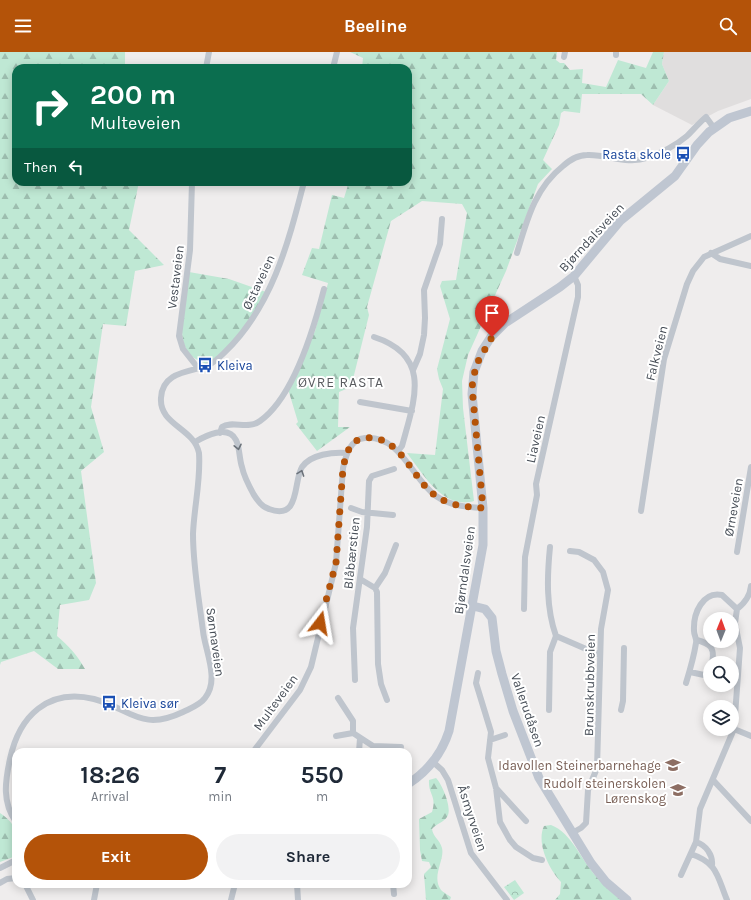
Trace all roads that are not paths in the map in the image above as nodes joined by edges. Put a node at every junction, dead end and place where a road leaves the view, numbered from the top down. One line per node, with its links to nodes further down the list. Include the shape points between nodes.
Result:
1 (209, 52): 3 (street)
2 (337, 52): 4 (street)
3 (207, 64)
4 (334, 64)
5 (751, 111): 6 (street, Bjørndalsveien, via 729,118)
6 (714, 128): 11 (street, via 706,117 680,141 646,159 626,161 586,155 572,159 555,172 538,194); 14 (street, Bjørndalsveien, via 697,145 675,176 620,221)
7 (192, 186): 17 (street, Vestaveien, via 190,243 179,336 183,349)
8 (303, 186): 17 (street, Østaveien, via 279,267 258,311 224,354 213,363)
9 (442, 218): 18 (street, via 440,244 424,290 425,326 420,354)
10 (751, 236): 12 (street, Falkveien)
11 (517, 253)
12 (711, 253): 13 (street, via 720,259); 30 (street, Falkveien, via 700,262 687,284 664,359)
13 (751, 266)
14 (574, 276): 28 (street, Bjørndalsveien, via 505,323 486,344 476,365 472,394); 41 (street, Liaveien, via 579,288 578,297 536,484 537,495 525,557)
15 (324, 289): 21 (street, via 309,340 279,400 259,422 246,426 226,425)
16 (374, 337): 18 (street, via 388,342 399,350)
17 (198, 368): 22 (street, via 171,378 163,388 161,399 166,416)
18 (413, 370): 20 (street, via 416,387)
19 (360, 402): 20 (street)
20 (412, 410): 23 (street)
21 (220, 433): 22 (street, via 210,434); 24 (street, one-way to 24, via 229,433 236,440 247,481 260,504 273,510 284,509 292,504 297,494 301,470 308,462 326,454)
22 (195, 442): 66 (street, Sønnaveien, via 199,463 194,550 204,641 211,672 209,691 204,700 172,717 147,720 97,700 82,697 57,700 29,715 19,730)
23 (398, 452): 24 (street, via 383,442 368,438 356,441); 28 (street, via 426,488 436,496 454,504)
24 (347, 453): 67 (street, Multeveien, via 342,476 336,563 310,667 300,690)
25 (751, 467): 35 (street, Ørneveien)
26 (394, 469): 29 (street, Blåbærstien, via 371,477)
27 (351, 508): 29 (street)
28 (483, 508): 39 (street, Bjørndalsveien, via 482,551)
29 (366, 512): 31 (street); 36 (street, Blåbærstien)
30 (641, 512)
31 (393, 515)
32 (396, 545): 38 (street, via 385,573)
33 (550, 547): 42 (street, via 548,592)
34 (570, 551): 45 (street, Brunskrubbveien, via 579,552 594,560 604,572 607,582)
35 (736, 552)
36 (360, 579): 38 (street); 50 (street, Blåbærstien, via 353,628)
37 (751, 586): 40 (street, via 744,603)
38 (375, 588): 53 (street, via 378,601 378,664)
39 (473, 606): 70 (street, Bjørndalsveien, via 451,725 442,748); 77 (street, Vallerudåsen, via 488,610 492,618 497,657 513,711 539,778)
40 (737, 609): 43 (street, via 722,595 708,596 700,606 695,623); 54 (street, via 735,623 740,648)
41 (524, 610)
42 (556, 636): 45 (street); 55 (street, via 550,652)
43 (697, 640): 46 (street, via 709,644); 47 (street)
44 (624, 648): 56 (street)
45 (600, 655): 77 (street, Brunskrubbveien, via 597,768 588,790 586,823)
46 (714, 656)
47 (690, 672): 49 (street); 51 (street)
48 (478, 673): 64 (street, via 476,683 491,732)
49 (703, 675)
50 (355, 680)
51 (686, 683)
52 (338, 698): 58 (street, via 353,721)
53 (387, 700)
54 (736, 700)
55 (549, 710)
56 (621, 710)
57 (739, 731): 62 (street)
58 (353, 733): 60 (street); 63 (street)
59 (504, 734): 64 (street)
60 (336, 736)
61 (731, 736): 71 (street)
62 (751, 736)
63 (360, 738): 65 (street, via 374,746); 68 (street)
64 (490, 740): 73 (street, via 488,758)
65 (401, 747)
66 (12, 748)
67 (256, 748)
68 (359, 748)
69 (12, 749): 74 (street, Sønnaveien, via 6,797)
70 (432, 762): 72 (street, Bjørndalsveien); 97 (street, Åsmyrveien, via 442,770 448,780 471,854)
71 (713, 780): 76 (street); 78 (street, via 698,815)
72 (412, 781)
73 (496, 788): 75 (street); 80 (street, via 499,818 510,840 523,853)
74 (12, 815)
75 (526, 821)
76 (751, 821)
77 (572, 832): 98 (street, Vallerudåsen, via 602,876)
78 (696, 842): 79 (street); 82 (street, via 711,855)
79 (691, 854): 82 (street); 84 (street)
80 (542, 860)
81 (12, 862): 83 (street)
82 (712, 865): 99 (street)
83 (0, 868)
84 (681, 875)
85 (12, 878): 86 (street)
86 (0, 883)
87 (27, 888): 93 (street)
88 (96, 888): 94 (street)
89 (234, 888): 95 (street)
90 (297, 888): 96 (street)
91 (393, 888): 92 (street)
92 (394, 894)
93 (33, 900)
94 (94, 900)
95 (230, 900)
96 (298, 900)
97 (507, 900)
98 (627, 900)
99 (727, 900)

